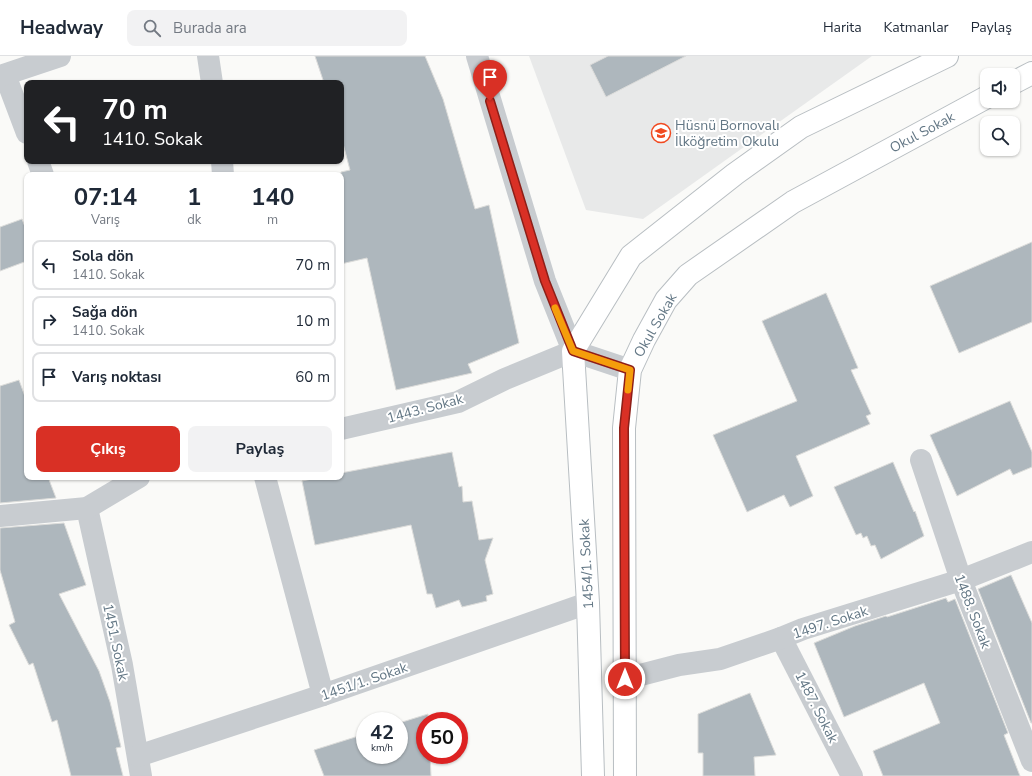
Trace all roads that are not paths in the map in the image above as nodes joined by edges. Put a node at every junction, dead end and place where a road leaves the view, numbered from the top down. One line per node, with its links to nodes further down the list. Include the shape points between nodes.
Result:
1 (60, 56): 6 (street)
2 (208, 56): 8 (street)
3 (477, 56): 11 (street, via 545,281)
4 (947, 56): 11 (main road, via 800,128 735,174 631,256)
5 (1032, 73): 7 (main road)
6 (2, 76): 10 (street)
7 (1020, 79)
8 (212, 80)
9 (980, 101): 12 (main road, Okul Sokak, via 793,202 688,275 666,300)
10 (24, 126)
11 (573, 351): 12 (street); 13 (street, 1443. Sokak, via 458,402); 21 (main road, 1454/1. Sokak)
12 (630, 370): 23 (main road, Okul Sokak, via 624,428)
13 (344, 428)
14 (922, 460): 20 (street, 1488. Sokak)
15 (134, 480): 17 (street)
16 (266, 480): 24 (street)
17 (88, 508): 18 (street); 26 (street, 1451. Sokak, via 122,665)
18 (0, 516)
19 (1032, 552): 20 (street, 1497. Sokak)
20 (961, 580): 22 (street, 1497. Sokak); 25 (street, 1488. Sokak)
21 (588, 603): 24 (street, 1451/1. Sokak); 27 (main road, 1454/1. Sokak)
22 (781, 638): 23 (street, 1497. Sokak, via 720,659 680,665); 29 (street, 1487. Sokak)
23 (625, 679): 28 (main road, Okul Sokak)
24 (323, 695): 26 (street, 1451/1. Sokak)
25 (1032, 761)
26 (139, 766)
27 (593, 776)
28 (625, 776)
29 (852, 776)

